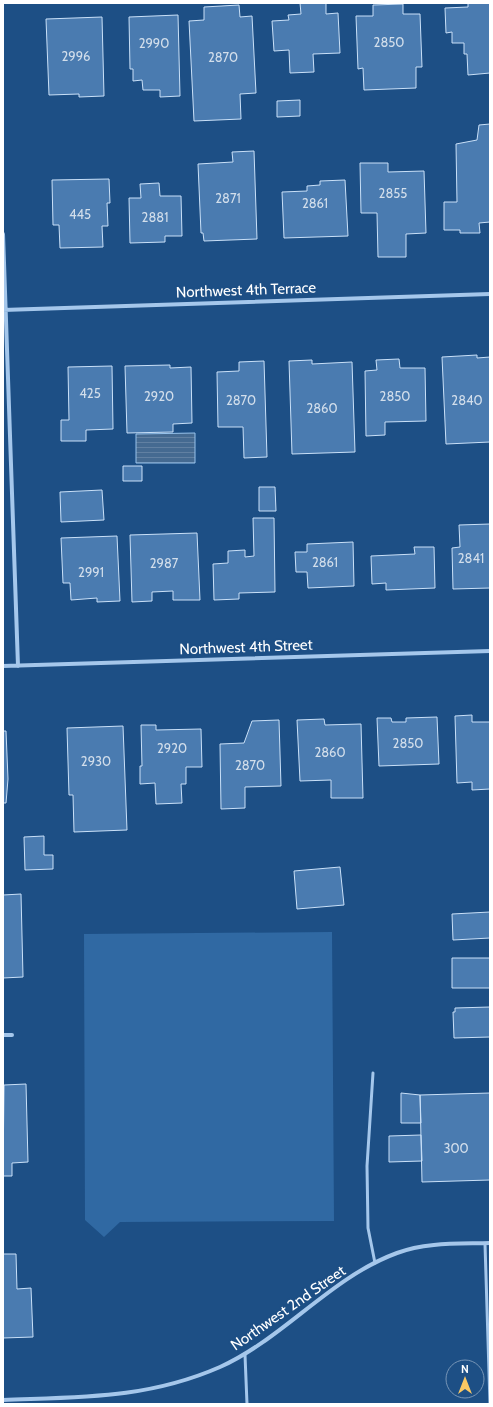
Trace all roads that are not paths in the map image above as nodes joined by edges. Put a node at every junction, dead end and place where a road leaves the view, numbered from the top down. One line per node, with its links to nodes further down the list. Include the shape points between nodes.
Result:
1 (3, 234): 3 (street)
2 (490, 294): 3 (street, Northwest 4th Terrace)
3 (4, 310): 6 (street)
4 (490, 651): 6 (street, Northwest 4th Street)
5 (3, 666): 6 (street, Northwest 4th Street)
6 (18, 666)
7 (3, 1035): 8 (street)
8 (12, 1035)
9 (374, 1073): 11 (lane, via 367,1166 368,1228)
10 (488, 1244): 11 (street, Northwest 2nd Street, via 417,1247); 15 (lane)
11 (375, 1263): 12 (street, Northwest 2nd Street, via 337,1287)
12 (245, 1355): 13 (street, Northwest 2nd Street, via 187,1380 152,1389 85,1398); 14 (lane)
13 (3, 1400)
14 (247, 1404)
15 (490, 1404)

